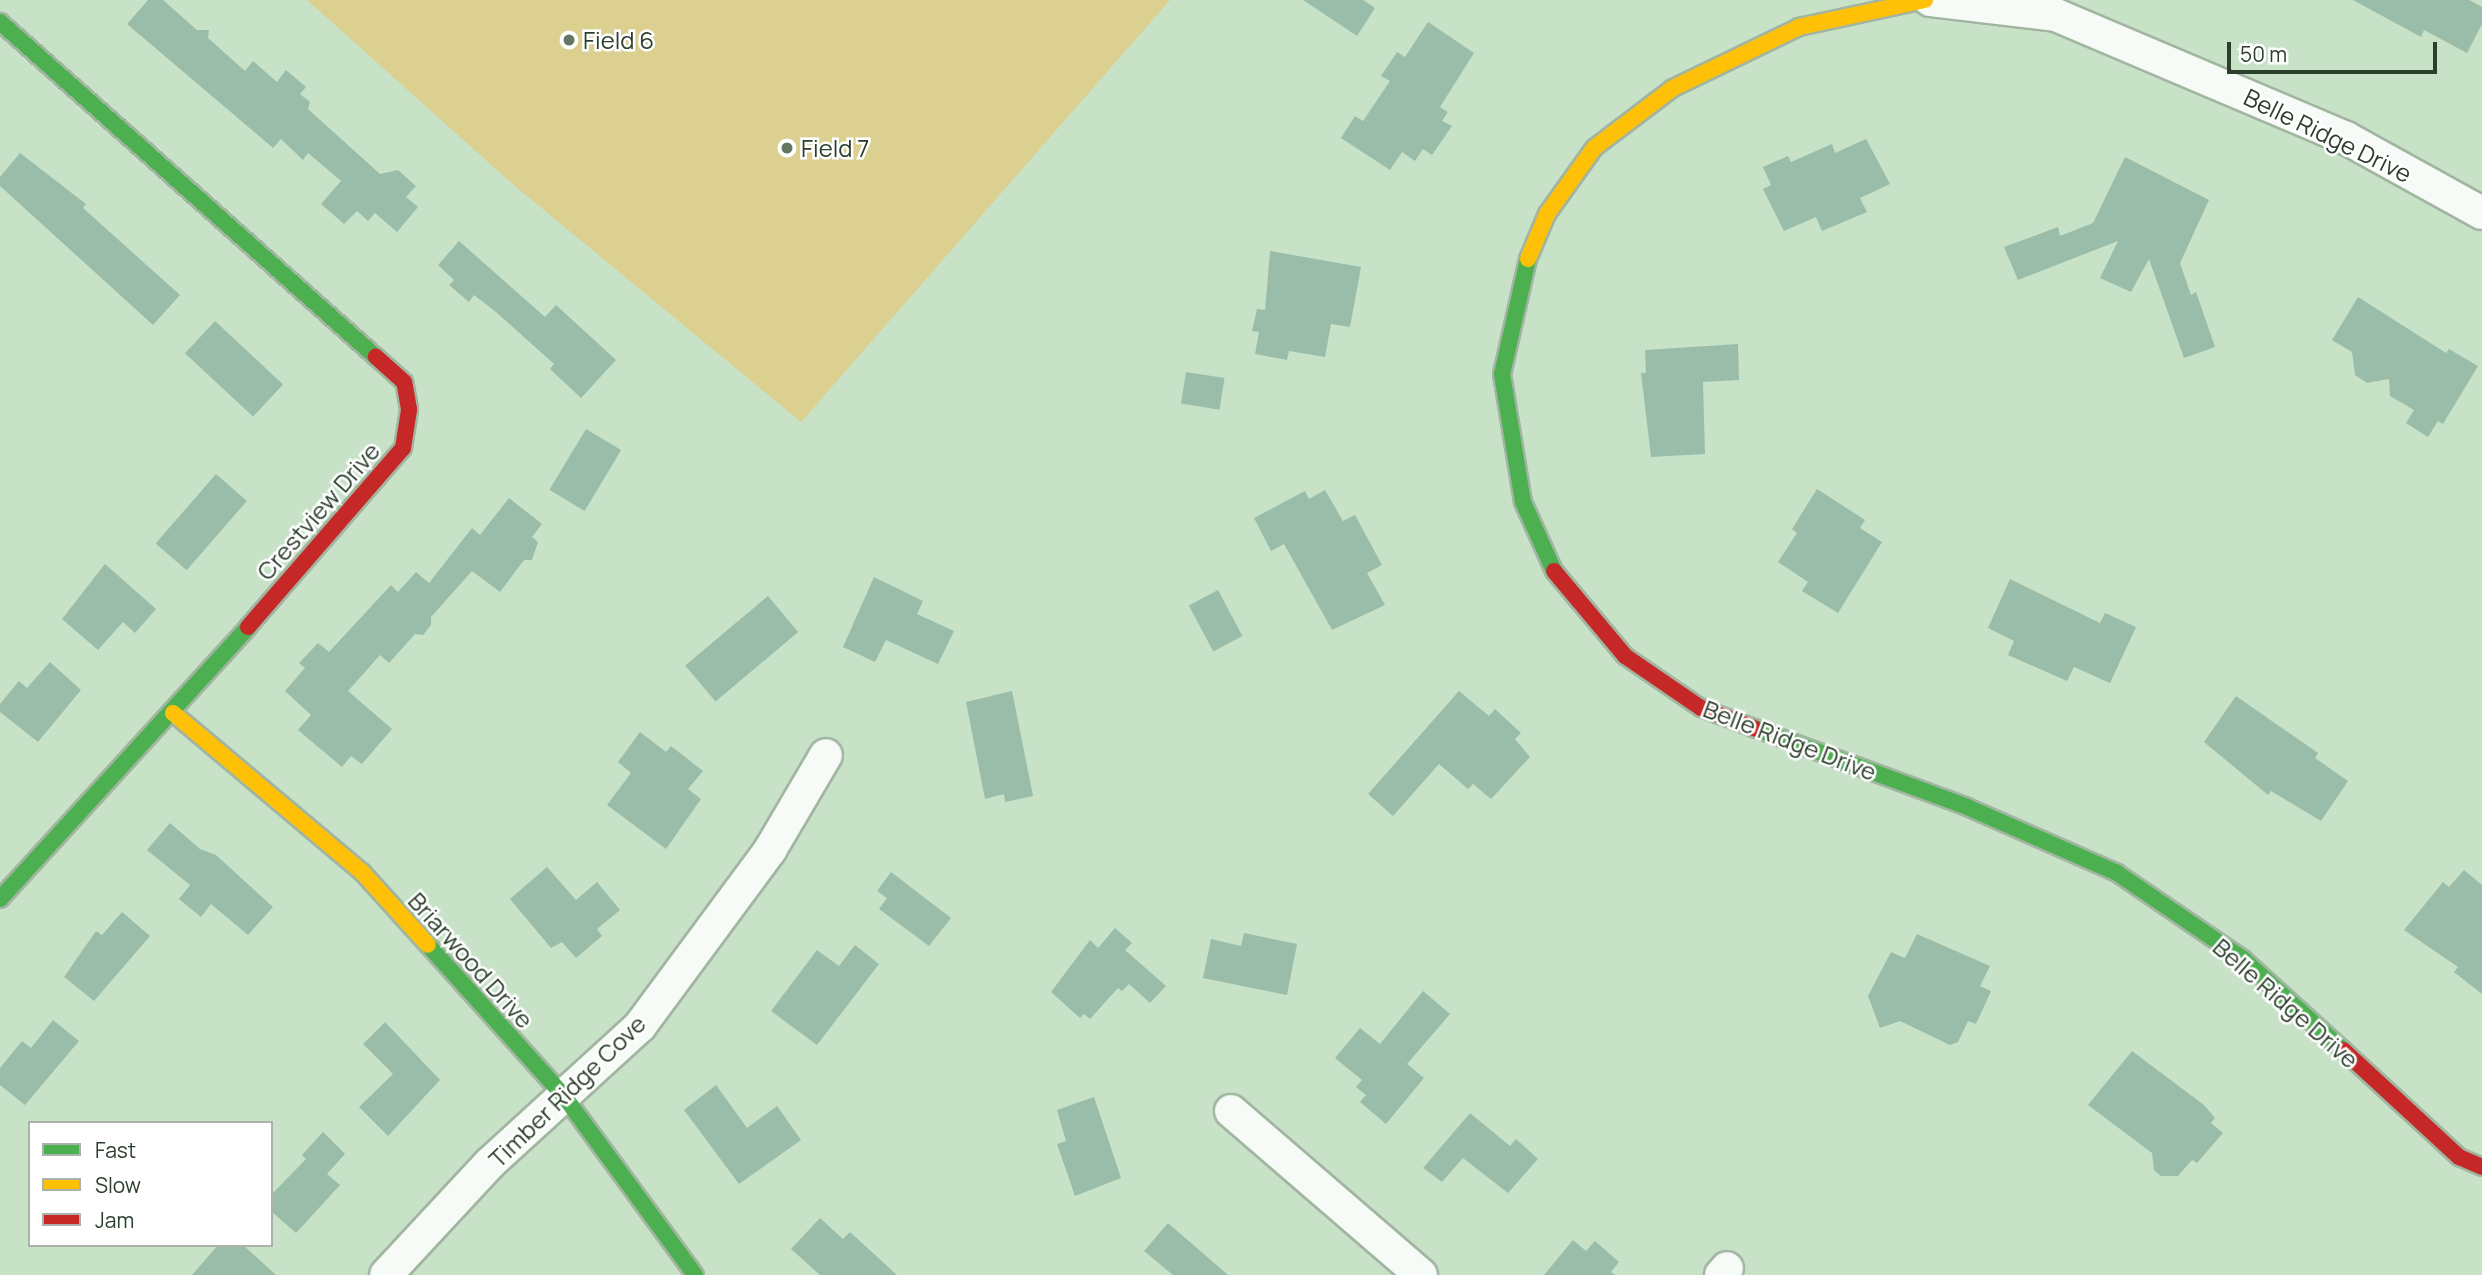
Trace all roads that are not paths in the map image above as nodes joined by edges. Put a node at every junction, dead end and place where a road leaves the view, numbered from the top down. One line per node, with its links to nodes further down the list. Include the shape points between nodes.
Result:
1 (1925, 0): 10 (street, Belle Ridge Drive, via 1799,27 1674,88 1594,148 1547,214 1524,267 1502,374 1522,502 1557,577 1625,656 1701,708 1966,807 2117,873 2243,959 2459,1157)
2 (1930, 0): 4 (street, Belle Ridge Drive, via 2056,15 2346,138)
3 (0, 22): 5 (street, Crestview Drive, via 404,382 409,410 403,448)
4 (2482, 213)
5 (173, 713): 7 (street, Crestview Drive); 8 (street, Briarwood Drive, via 362,872)
6 (826, 755): 8 (street, Timber Ridge Cove, via 770,850 640,1026)
7 (0, 899)
8 (564, 1096): 11 (street, Timber Ridge Cove, via 489,1164); 12 (street, Briarwood Drive)
9 (1231, 1111): 13 (street)
10 (2482, 1167)
11 (386, 1275)
12 (695, 1275)
13 (1421, 1275)

